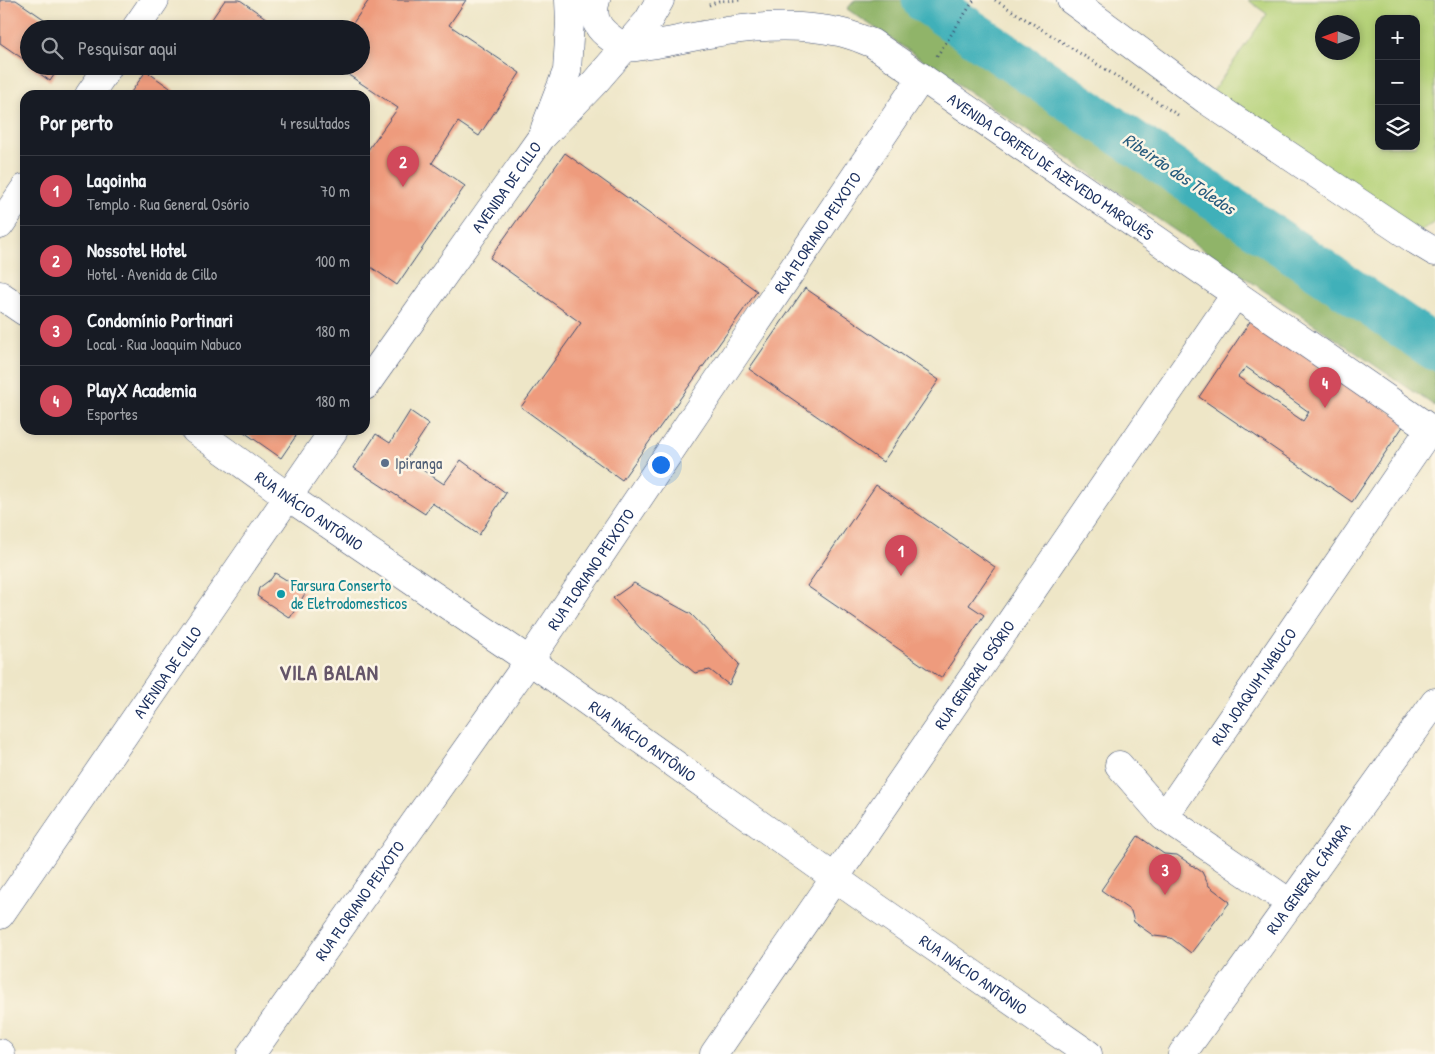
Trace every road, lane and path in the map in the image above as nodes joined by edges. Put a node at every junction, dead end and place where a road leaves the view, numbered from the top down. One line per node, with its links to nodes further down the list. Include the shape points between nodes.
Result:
1 (155, 0): 7 (street)
2 (569, 0): 13 (street, via 567,71)
3 (596, 0): 9 (street, via 593,8 597,25)
4 (660, 0): 9 (street, AVENIDA DE CILLO, via 648,21)
5 (974, 0): 8 (path)
6 (1071, 0): 16 (street, via 1206,100)
7 (141, 20)
8 (945, 44)
9 (625, 48): 11 (street, AVENIDA CORIFEU DE AZEVEDO MARQUÊS, via 748,28 813,28 840,32 872,43); 13 (street, AVENIDA DE CILLO)
10 (103, 75): 12 (street)
11 (922, 77): 18 (street, AVENIDA CORIFEU DE AZEVEDO MARQUÊS); 25 (street, RUA FLORIANO PEIXOTO)
12 (92, 90)
13 (541, 138): 20 (street, AVENIDA DE CILLO)
14 (20, 195): 15 (street)
15 (0, 225)
16 (1435, 252)
17 (0, 295): 19 (street)
18 (1235, 295): 21 (street, AVENIDA CORIFEU DE AZEVEDO MARQUÊS); 29 (street, RUA GENERAL OSÓRIO)
19 (20, 309)
20 (370, 379)
21 (1433, 431): 28 (street, RUA JOAQUIM NABUCO)
22 (202, 435): 24 (street, RUA INÁCIO ANTÔNIO)
23 (330, 435): 24 (street, AVENIDA DE CILLO)
24 (287, 496): 25 (street, RUA INÁCIO ANTÔNIO); 31 (street, AVENIDA DE CILLO)
25 (529, 661): 29 (street, RUA INÁCIO ANTÔNIO); 32 (street, RUA FLORIANO PEIXOTO)
26 (1435, 702): 30 (street, RUA GENERAL CÂMARA)
27 (1119, 765): 28 (street)
28 (1164, 817): 30 (street)
29 (835, 878): 33 (street, RUA GENERAL OSÓRIO); 34 (street, RUA INÁCIO ANTÔNIO)
30 (1290, 903): 35 (street, RUA GENERAL CÂMARA)
31 (0, 914)
32 (251, 1054)
33 (714, 1054)
34 (1088, 1054)
35 (1182, 1054)

